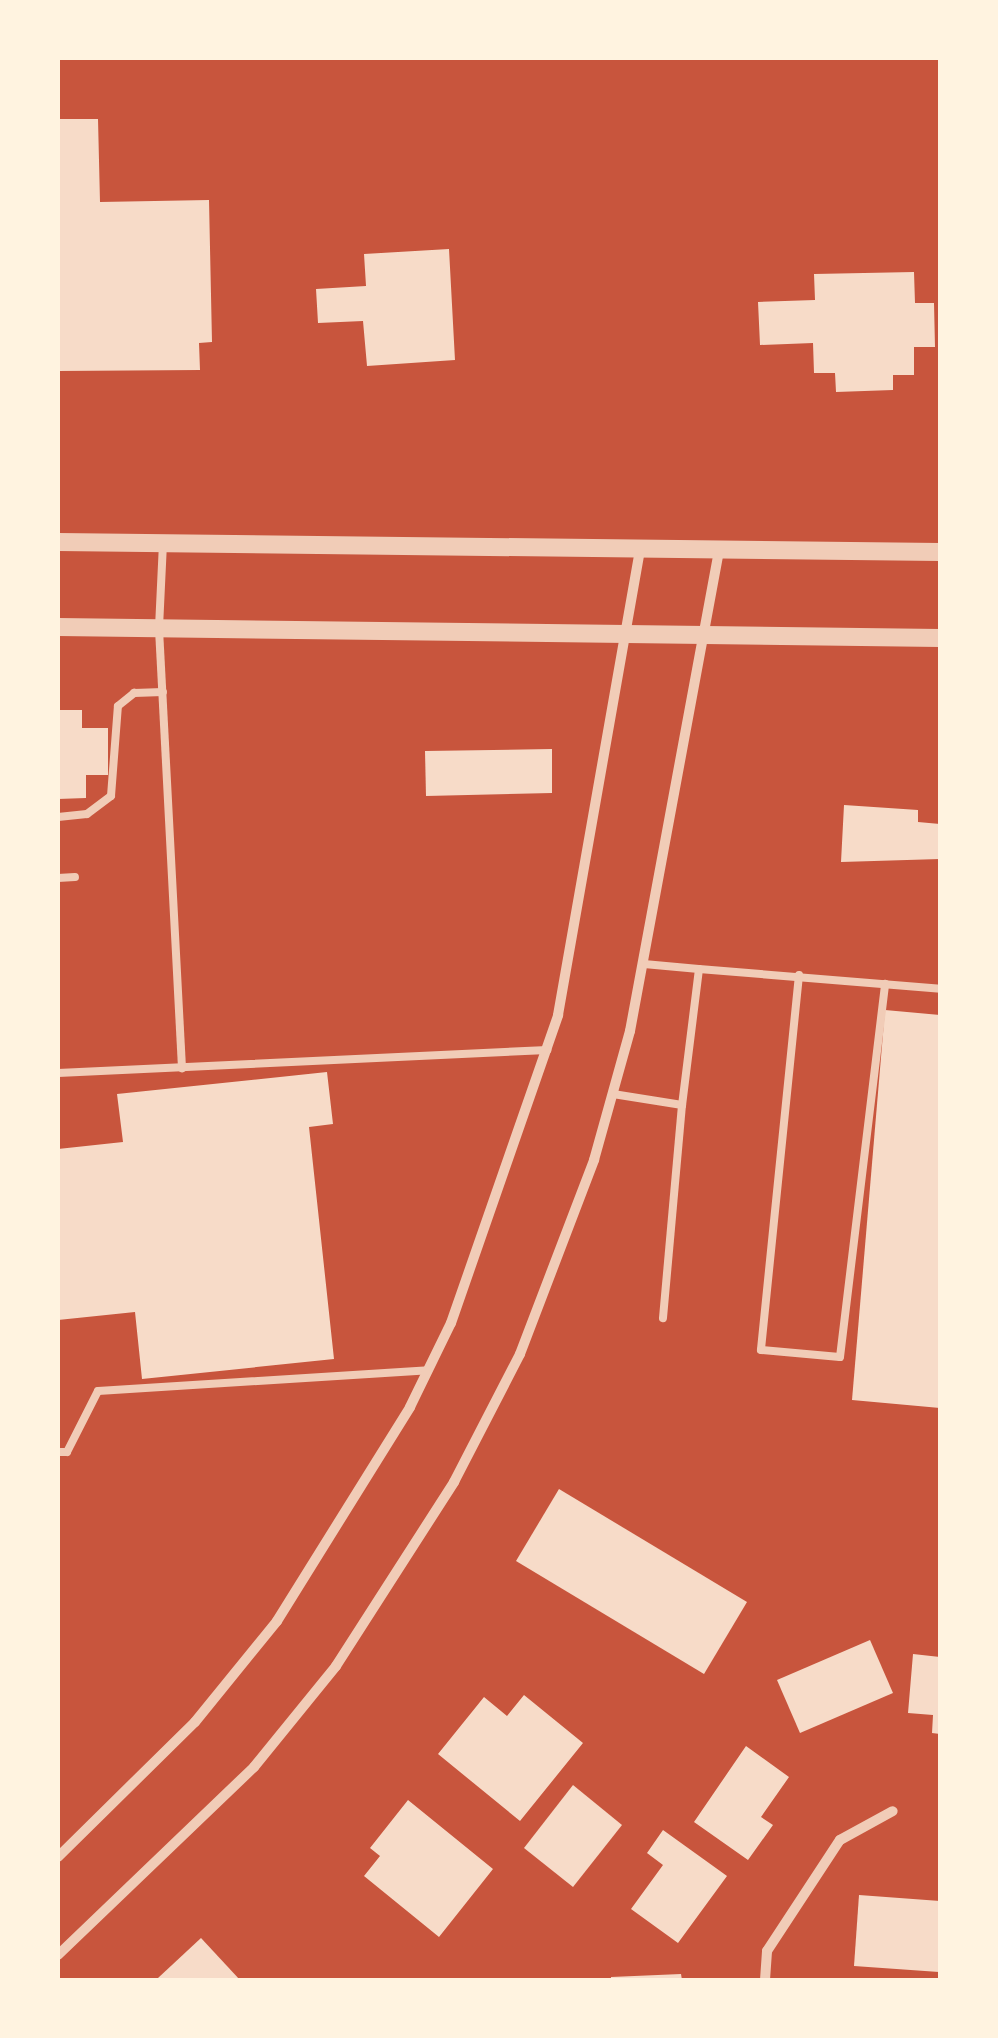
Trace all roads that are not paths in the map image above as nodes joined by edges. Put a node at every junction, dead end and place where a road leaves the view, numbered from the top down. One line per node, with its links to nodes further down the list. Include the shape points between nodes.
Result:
1 (58, 542): 2 (street)
2 (163, 543): 3 (street); 7 (lane)
3 (640, 549): 4 (street); 8 (street)
4 (719, 550): 5 (street); 9 (street)
5 (940, 552)
6 (58, 627): 7 (street)
7 (158, 628): 8 (street); 11 (lane)
8 (629, 634): 9 (street); 20 (street)
9 (703, 636): 10 (street); 15 (street)
10 (940, 638)
11 (163, 692): 12 (lane, via 134,693 118,706 111,796 87,814); 21 (lane)
12 (58, 817)
13 (75, 877): 14 (lane)
14 (58, 878)
15 (644, 964): 16 (lane); 23 (street)
16 (699, 970): 17 (lane); 24 (lane)
17 (799, 976): 18 (lane); 18 (lane, via 762,1350 840,1357)
18 (885, 984): 19 (lane)
19 (940, 989)
20 (548, 1050): 21 (lane); 26 (street)
21 (182, 1068): 22 (lane)
22 (58, 1074)
23 (613, 1094): 24 (lane); 30 (street, via 520,1354 391,1585 254,1767)
24 (682, 1104): 25 (lane)
25 (663, 1318)
26 (428, 1370): 27 (lane, via 98,1391 67,1452); 29 (street, via 277,1620 194,1722)
27 (58, 1452)
28 (892, 1811): 31 (street, via 840,1840 767,1951)
29 (58, 1857)
30 (58, 1955)
31 (765, 1980)

